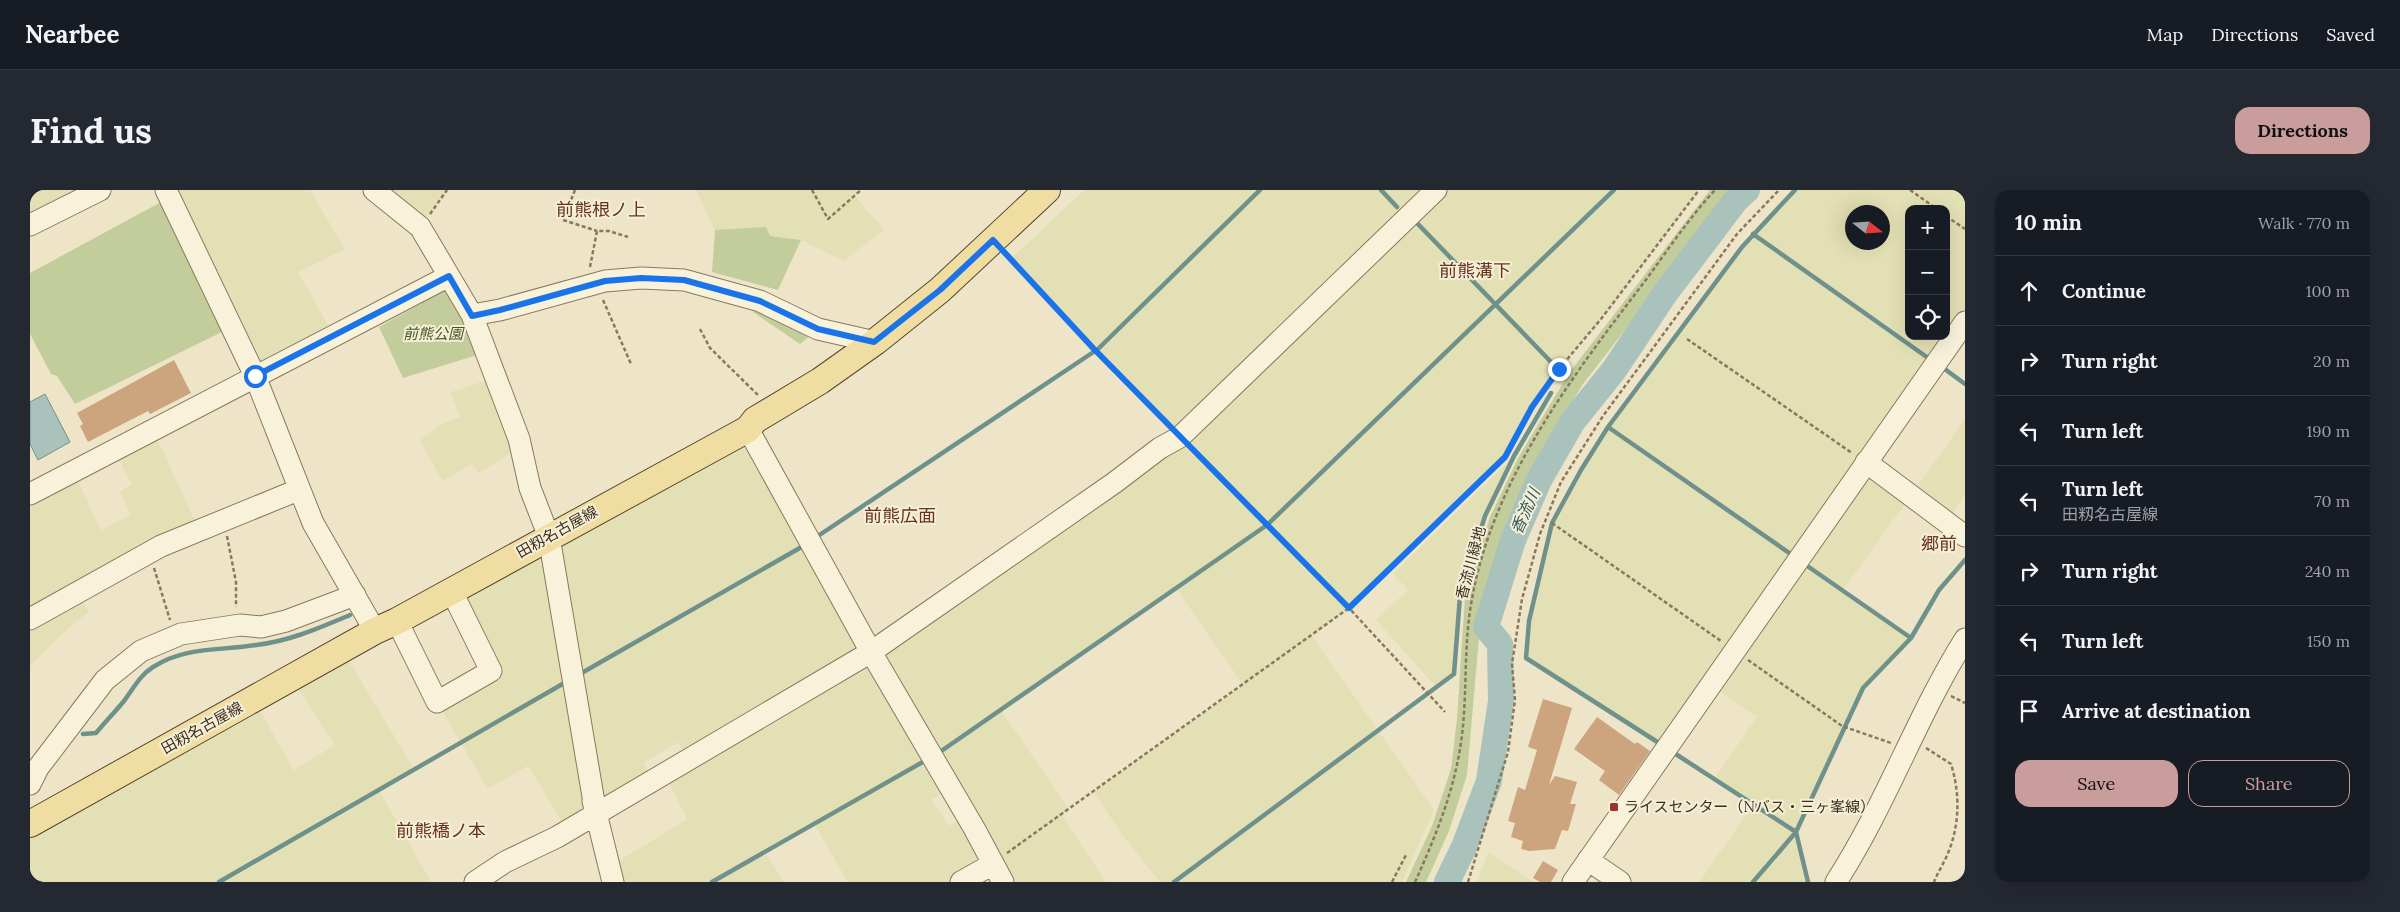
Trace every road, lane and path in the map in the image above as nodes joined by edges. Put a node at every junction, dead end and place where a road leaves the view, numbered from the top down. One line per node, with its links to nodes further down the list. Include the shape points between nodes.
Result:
1 (99, 190): 16 (street)
2 (166, 190): 27 (street)
3 (374, 190): 17 (street)
4 (447, 190): 17 (path)
5 (575, 190): 19 (path, via 563,220)
6 (812, 190): 7 (path, via 828,218)
7 (861, 190)
8 (1047, 190): 20 (main road, 田籾名古屋線)
9 (1436, 190): 30 (street)
10 (1699, 190): 41 (path, via 1559,369 1532,407 1505,457)
11 (1716, 190): 62 (path, 香流川緑地, via 1599,341 1558,400 1524,455 1488,535 1470,611 1457,770 1438,828)
12 (1779, 190): 63 (path, via 1737,234 1603,416 1561,482 1540,534 1522,599 1512,664 1515,700 1508,752)
13 (1910, 190): 14 (path)
14 (1931, 205)
15 (1950, 219): 18 (path)
16 (30, 225)
17 (420, 227): 21 (street)
18 (1965, 230)
19 (597, 231)
20 (993, 240): 26 (main road, 田籾名古屋線, via 940,290); 30 (path)
21 (449, 276): 22 (street); 27 (street)
22 (472, 316): 26 (street, via 605,281 641,278 684,280 760,301 818,329); 37 (street, via 519,439 530,488)
23 (1965, 322): 31 (street)
24 (700, 329): 28 (path, via 710,348 753,391)
25 (1687, 339): 31 (path)
26 (874, 342): 28 (main road, 田籾名古屋線)
27 (255, 376): 32 (street); 33 (street)
28 (777, 408): 29 (main road, 田籾名古屋線, via 755,420)
29 (748, 429): 37 (main road, 田籾名古屋線); 48 (street)
30 (1180, 437): 41 (path); 48 (street)
31 (1866, 462): 36 (street); 47 (street)
32 (298, 490): 34 (street); 40 (street, via 313,523)
33 (30, 494)
34 (224, 520): 38 (street); 43 (path, via 236,582)
35 (1552, 522): 47 (path)
36 (1965, 536)
37 (549, 537): 39 (main road, 田籾名古屋線); 52 (street)
38 (150, 552): 42 (street); 45 (path, via 170,619)
39 (451, 590): 44 (main road, 田籾名古屋線); 44 (street, via 491,671 437,702)
40 (355, 595): 43 (street, via 286,621 261,626); 44 (street)
41 (1349, 608): 49 (path); 56 (path)
42 (30, 619)
43 (240, 625): 45 (street)
44 (386, 626): 53 (main road, 田籾名古屋線)
45 (181, 634): 51 (street, via 140,651 105,680 38,768)
46 (1965, 639): 50 (street)
47 (1734, 650): 50 (path, via 1842,726); 55 (street)
48 (871, 652): 52 (street); 56 (street)
49 (1445, 712)
50 (1906, 746): 66 (street, via 1874,817); 67 (path, via 1924,746 1951,764 1958,785 1958,812 1949,851)
51 (30, 784)
52 (596, 814): 57 (street, via 505,862); 58 (street)
53 (30, 824)
54 (1406, 854): 61 (path)
55 (1588, 860): 64 (street); 65 (street)
56 (993, 864): 59 (street); 60 (street)
57 (475, 882)
58 (613, 882)
59 (961, 882)
60 (1003, 882)
61 (1392, 882)
62 (1415, 882)
63 (1468, 882)
64 (1574, 882)
65 (1620, 882)
66 (1836, 882)
67 (1934, 882)

